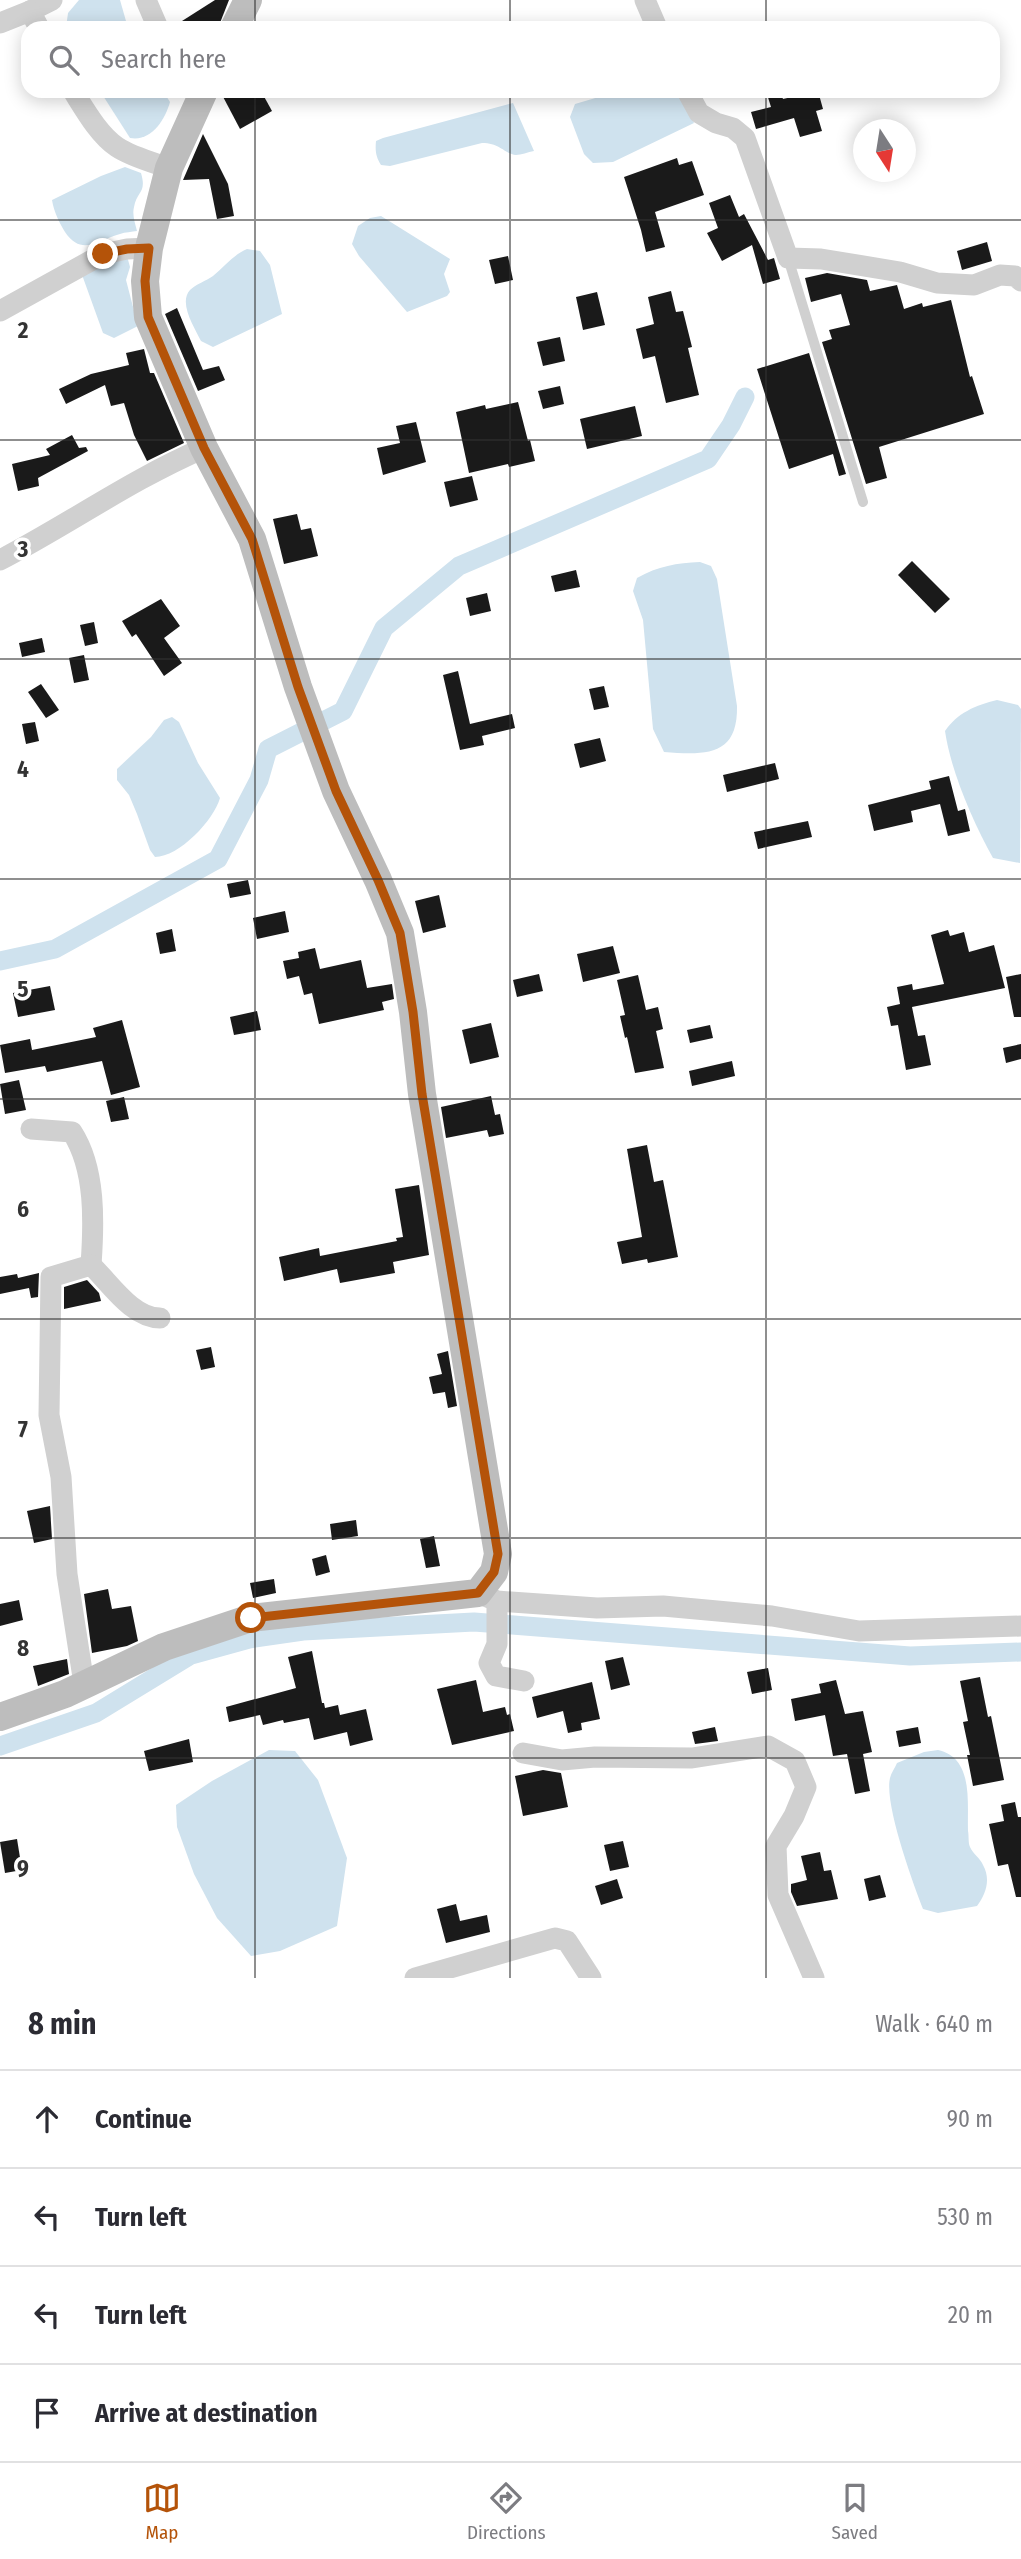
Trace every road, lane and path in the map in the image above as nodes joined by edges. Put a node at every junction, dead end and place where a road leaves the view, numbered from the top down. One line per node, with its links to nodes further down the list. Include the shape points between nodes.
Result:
1 (52, 0): 5 (street)
2 (146, 0): 6 (street)
3 (248, 0): 7 (main road)
4 (645, 0): 8 (street)
5 (35, 19): 9 (street)
6 (155, 21)
7 (238, 21)
8 (654, 21)
9 (0, 23)
10 (78, 98): 13 (street, via 115,146)
11 (198, 98): 13 (main road)
12 (691, 98): 15 (street, via 699,113 745,138)
13 (169, 168): 14 (main road)
14 (149, 248): 17 (street, via 103,254); 18 (main road, via 145,281 148,317)
15 (788, 258): 16 (street, via 900,272 937,283 974,285 1000,275); 19 (lane)
16 (1021, 281)
17 (0, 311)
18 (204, 448): 20 (street, via 108,496); 24 (main road, via 252,539 317,741 400,933 424,1108 498,1554)
19 (863, 502)
20 (0, 560)
21 (31, 1129): 22 (street, via 65,1130 76,1140 88,1177)
22 (91, 1265): 23 (street, via 126,1303); 27 (street, via 51,1277 49,1415 61,1478 67,1574)
23 (160, 1318)
24 (490, 1602): 25 (street, via 597,1608 663,1606 772,1616 859,1631); 26 (street, via 498,1644 489,1663 491,1670 496,1676); 27 (main road, via 251,1618 164,1647)
25 (1021, 1626)
26 (524, 1681)
27 (84, 1684): 28 (main road)
28 (0, 1717)
29 (523, 1754): 32 (street, via 562,1760 692,1758 768,1746 795,1761 806,1787 776,1846 778,1895)
30 (415, 1978): 31 (street, via 555,1938 567,1941)
31 (591, 1978)
32 (814, 1978)

